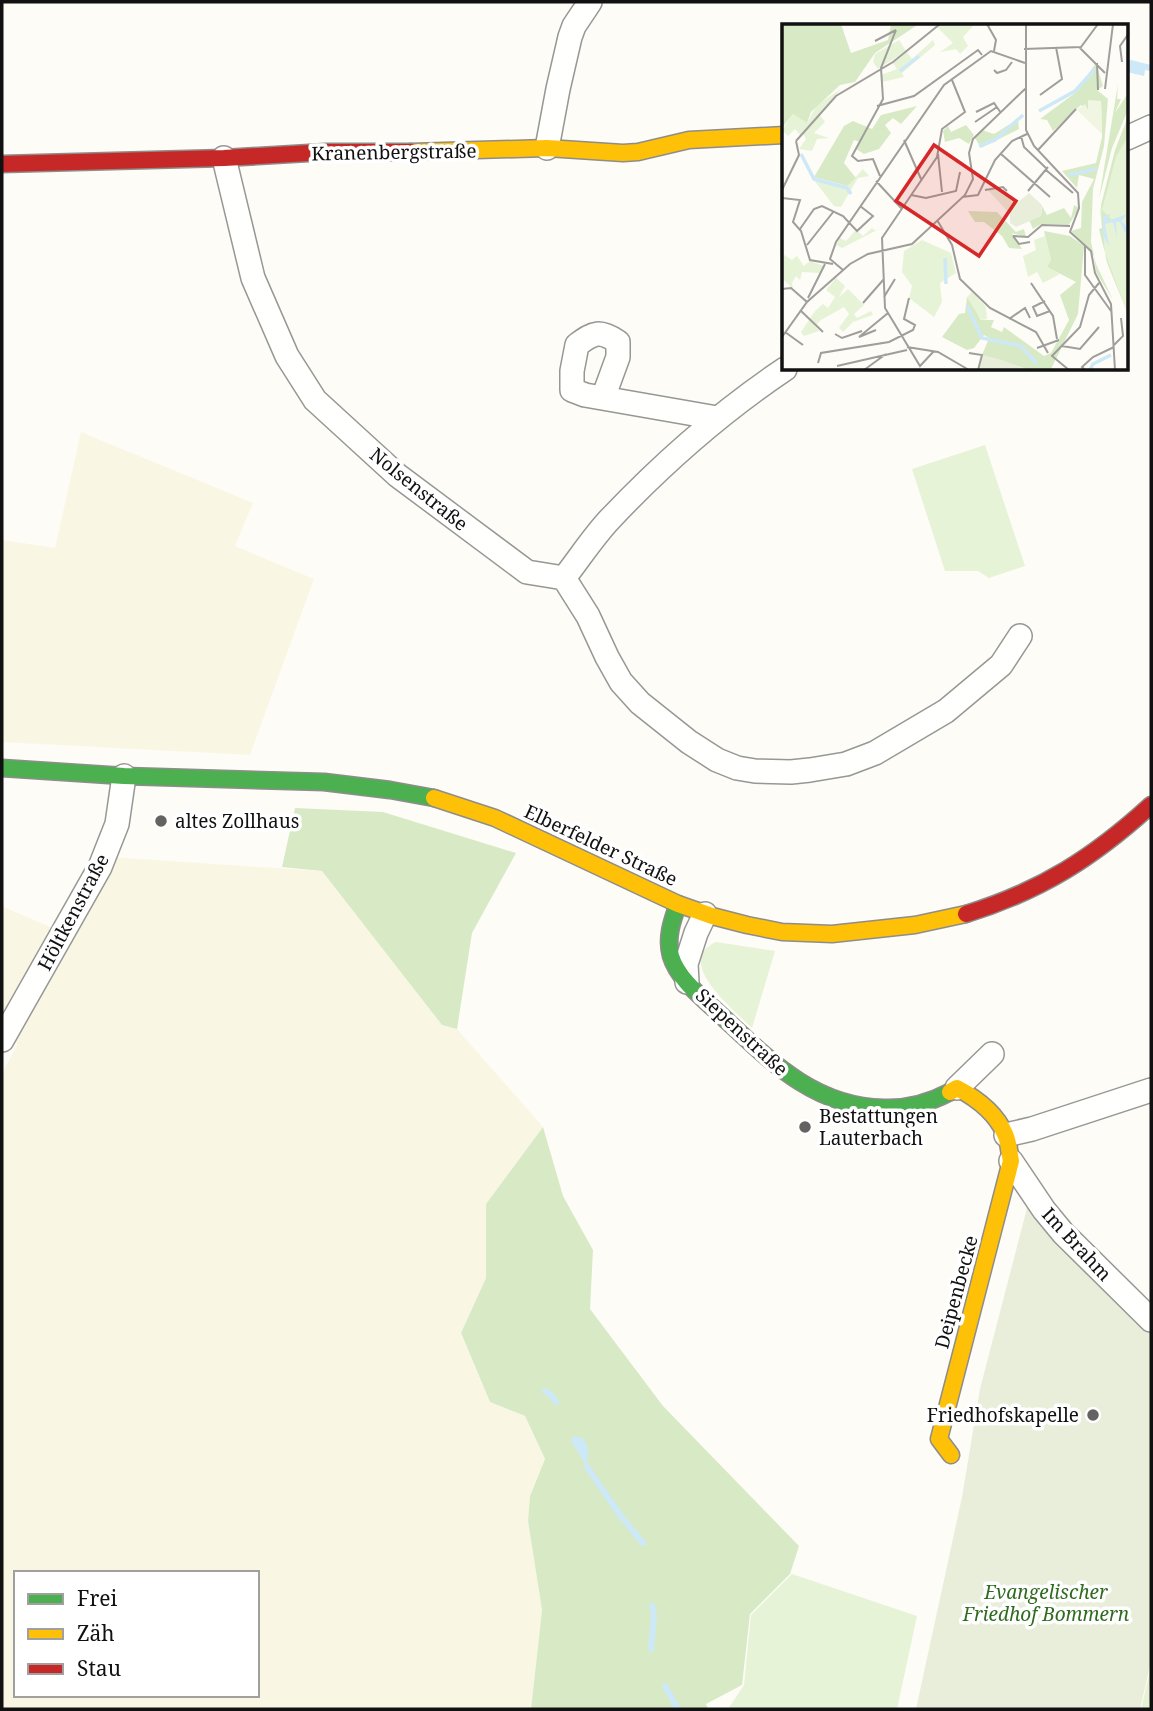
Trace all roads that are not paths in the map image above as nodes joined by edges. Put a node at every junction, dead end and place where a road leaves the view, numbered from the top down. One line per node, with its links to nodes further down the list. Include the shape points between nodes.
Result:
1 (590, 2): 3 (street, via 570,37)
2 (782, 135): 3 (street, Kranenbergstraße, via 689,140 623,153)
3 (547, 148): 4 (street, Kranenbergstraße)
4 (224, 158): 5 (street, Kranenbergstraße); 9 (street, Nolsenstraße, via 253,278 287,356 315,400 397,475 527,572)
5 (2, 164)
6 (782, 371): 8 (street)
7 (603, 398): 8 (street)
8 (717, 418): 9 (street, via 608,521)
9 (564, 578): 10 (street, via 621,682 640,703 717,760 755,771 810,770 875,753 946,711 1002,664)
10 (1020, 636)
11 (2, 768): 12 (street, Elberfelder Straße)
12 (124, 776): 14 (street, Elberfelder Straße, via 324,782 430,797 495,818); 17 (street, Höltkenstraße, via 117,824 100,867)
13 (1151, 806): 15 (street, Elberfelder Straße, via 1111,841 1053,880 959,917 898,928 817,934 767,929)
14 (678, 904): 15 (street, Elberfelder Straße); 16 (street, Siepenstraße, via 668,938 671,960)
15 (705, 914): 16 (street, Siepenstraße, via 686,964)
16 (687, 982): 19 (street, Siepenstraße, via 766,1059 821,1094 879,1109 925,1103)
17 (2, 1040)
18 (992, 1054): 19 (street, Siepenstraße)
19 (957, 1088): 21 (street, via 996,1118)
20 (1151, 1090): 21 (street)
21 (1006, 1135): 22 (street, Deipenbecke)
22 (1011, 1161): 23 (street, Im Brahm, via 1063,1233); 24 (street, Deipenbecke, via 939,1439)
23 (1151, 1320)
24 (951, 1455)

